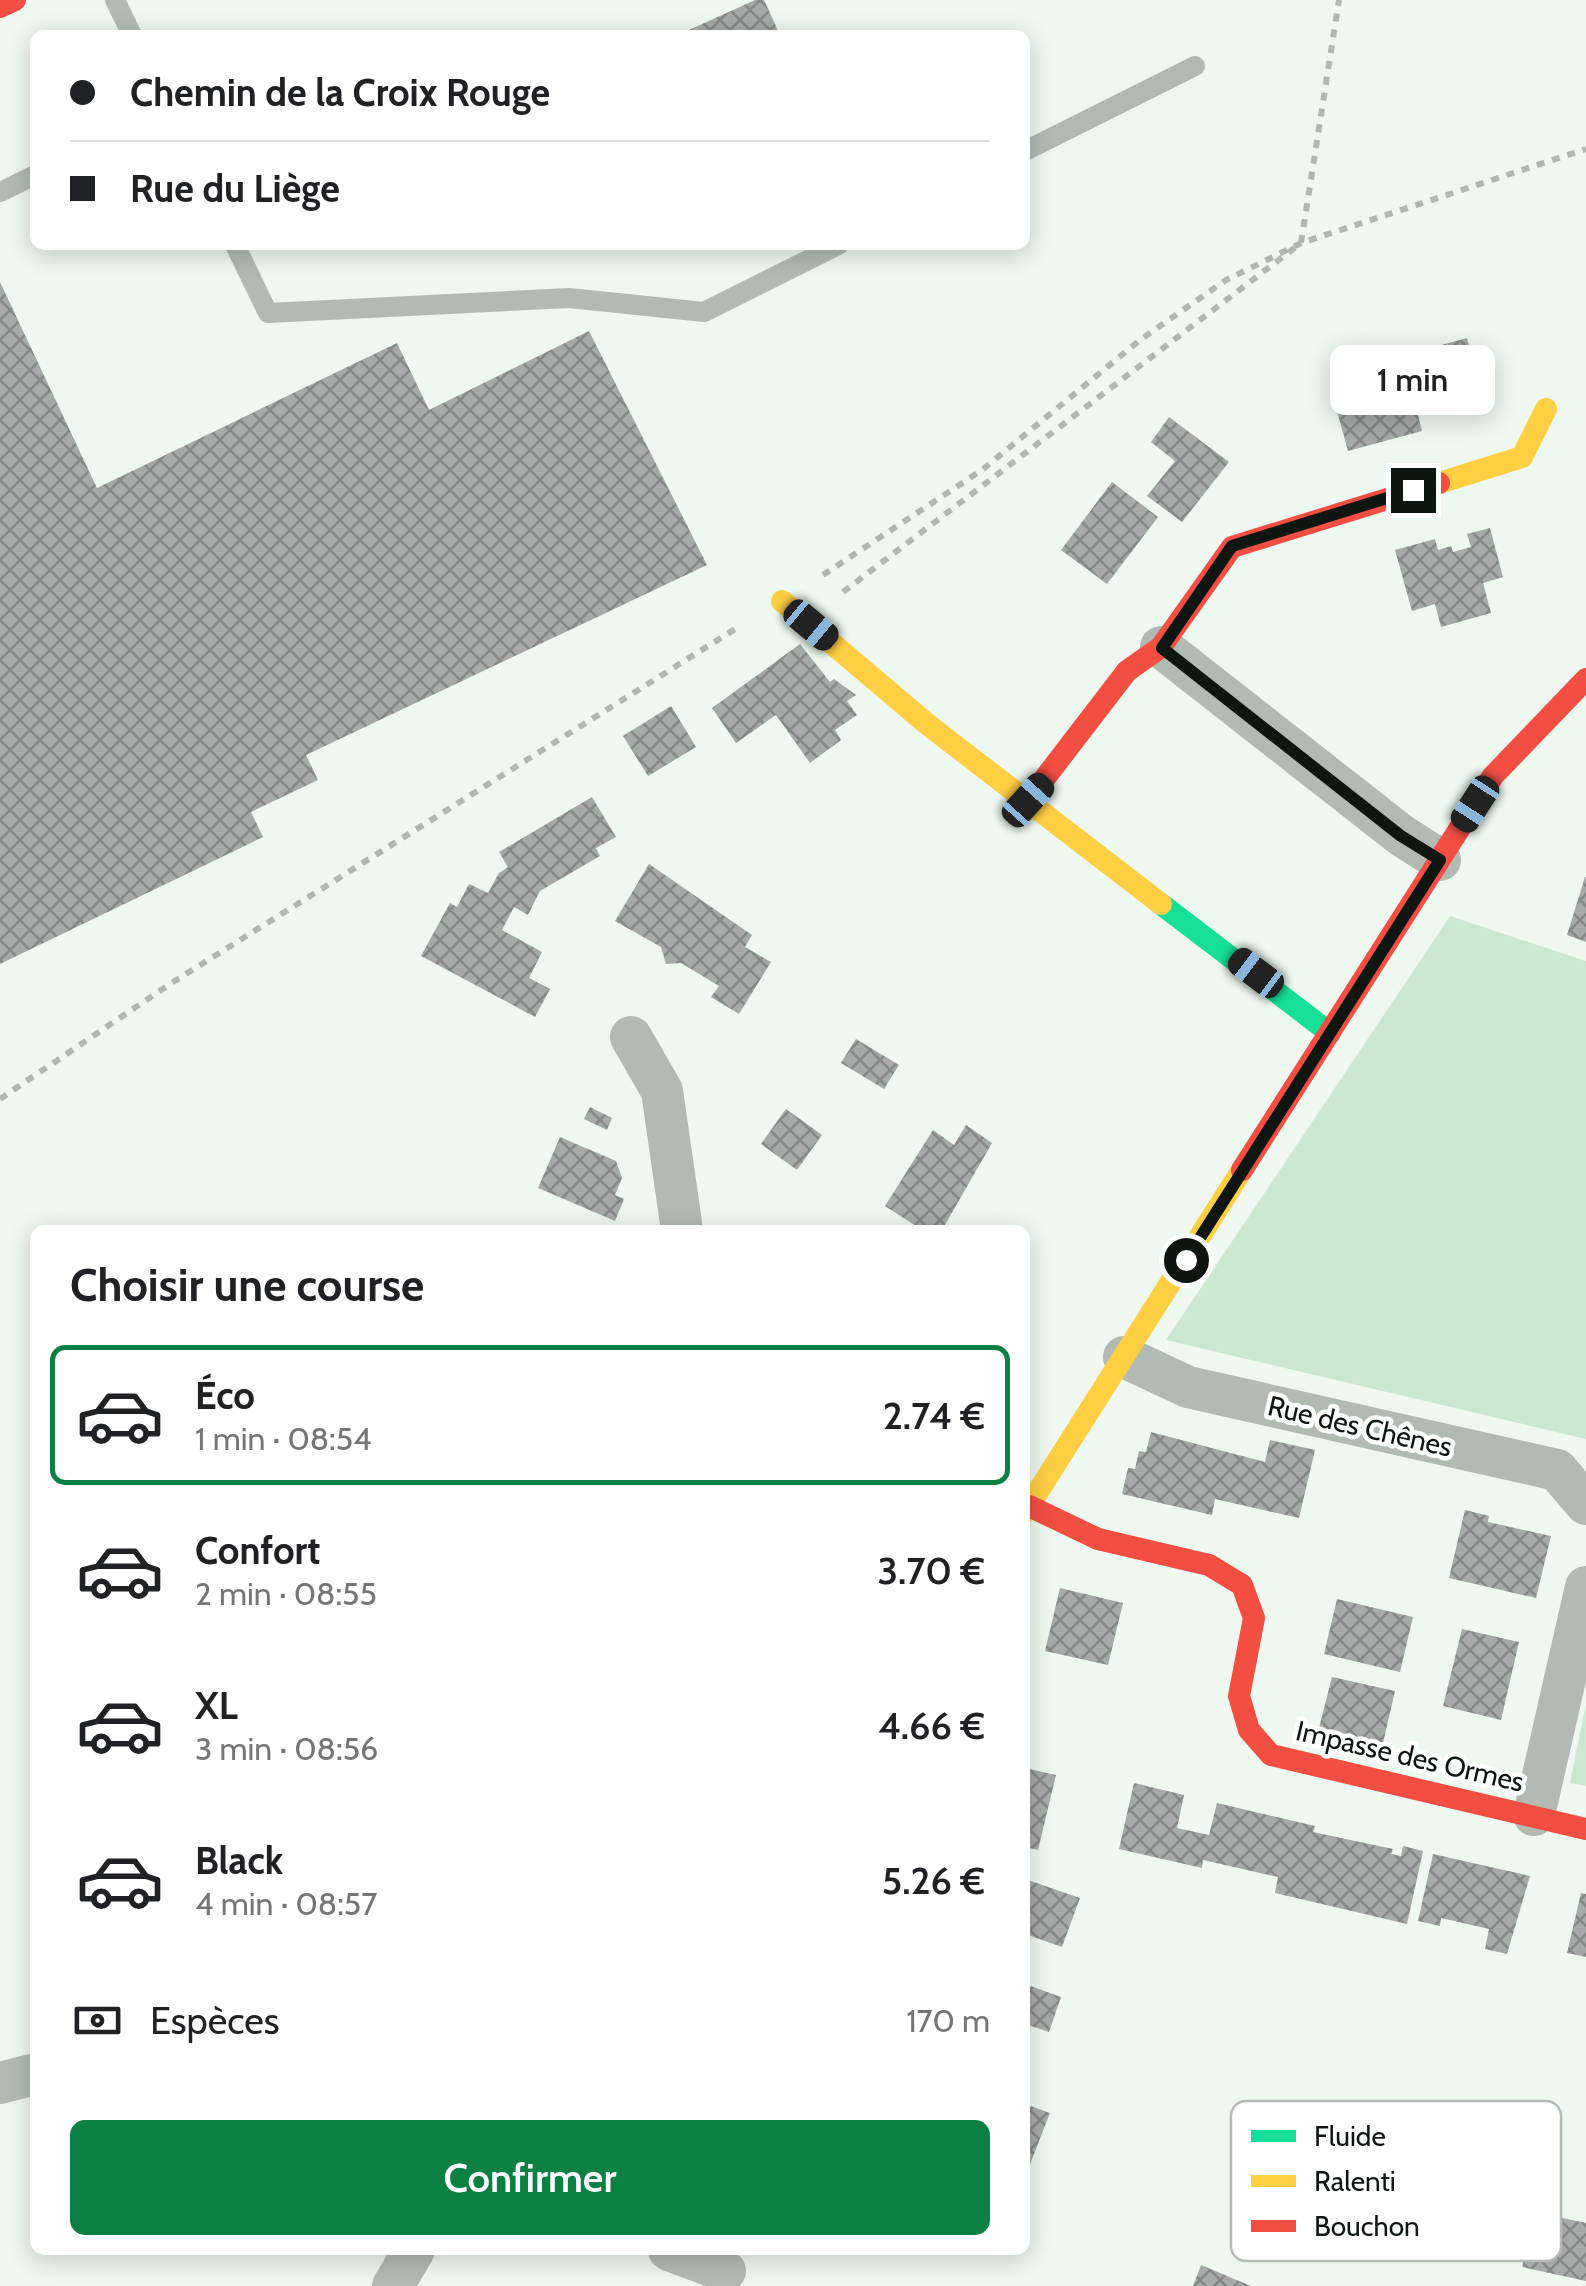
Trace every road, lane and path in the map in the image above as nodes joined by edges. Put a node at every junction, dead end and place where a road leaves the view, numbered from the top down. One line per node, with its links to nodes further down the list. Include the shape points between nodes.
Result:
1 (15, 0): 4 (street)
2 (114, 0): 5 (lane)
3 (1339, 0): 14 (path, via 1300,243)
4 (0, 7)
5 (129, 30)
6 (1194, 66): 7 (lane)
7 (1030, 148)
8 (30, 177): 9 (lane)
9 (0, 192)
10 (237, 250): 11 (lane, via 268,313 569,298 704,312)
11 (828, 250)
12 (1546, 409): 15 (street, via 1522,457 1232,546)
13 (782, 601): 17 (street)
14 (827, 604)
15 (1162, 648): 17 (street, via 1127,671); 18 (street)
16 (1586, 680): 18 (street, via 1493,776)
17 (1028, 800): 19 (street)
18 (1440, 860): 19 (street)
19 (1330, 1033): 22 (street)
20 (631, 1037): 21 (street, via 662,1090)
21 (681, 1225)
22 (1124, 1356): 23 (street); 24 (street, Rue des Chênes, via 1188,1387 1557,1470)
23 (1030, 1504)
24 (1586, 1504)
25 (1030, 1510): 27 (street, Impasse des Ormes, via 1098,1539 1209,1565 1242,1585 1254,1618 1238,1696 1249,1730 1271,1755)
26 (1586, 1587): 27 (street)
27 (1534, 1815): 28 (street, Impasse des Ormes)
28 (1586, 1829)
29 (30, 2075): 30 (street)
30 (0, 2084)
31 (411, 2255): 34 (street)
32 (685, 2255): 33 (street)
33 (729, 2269)
34 (394, 2286)

